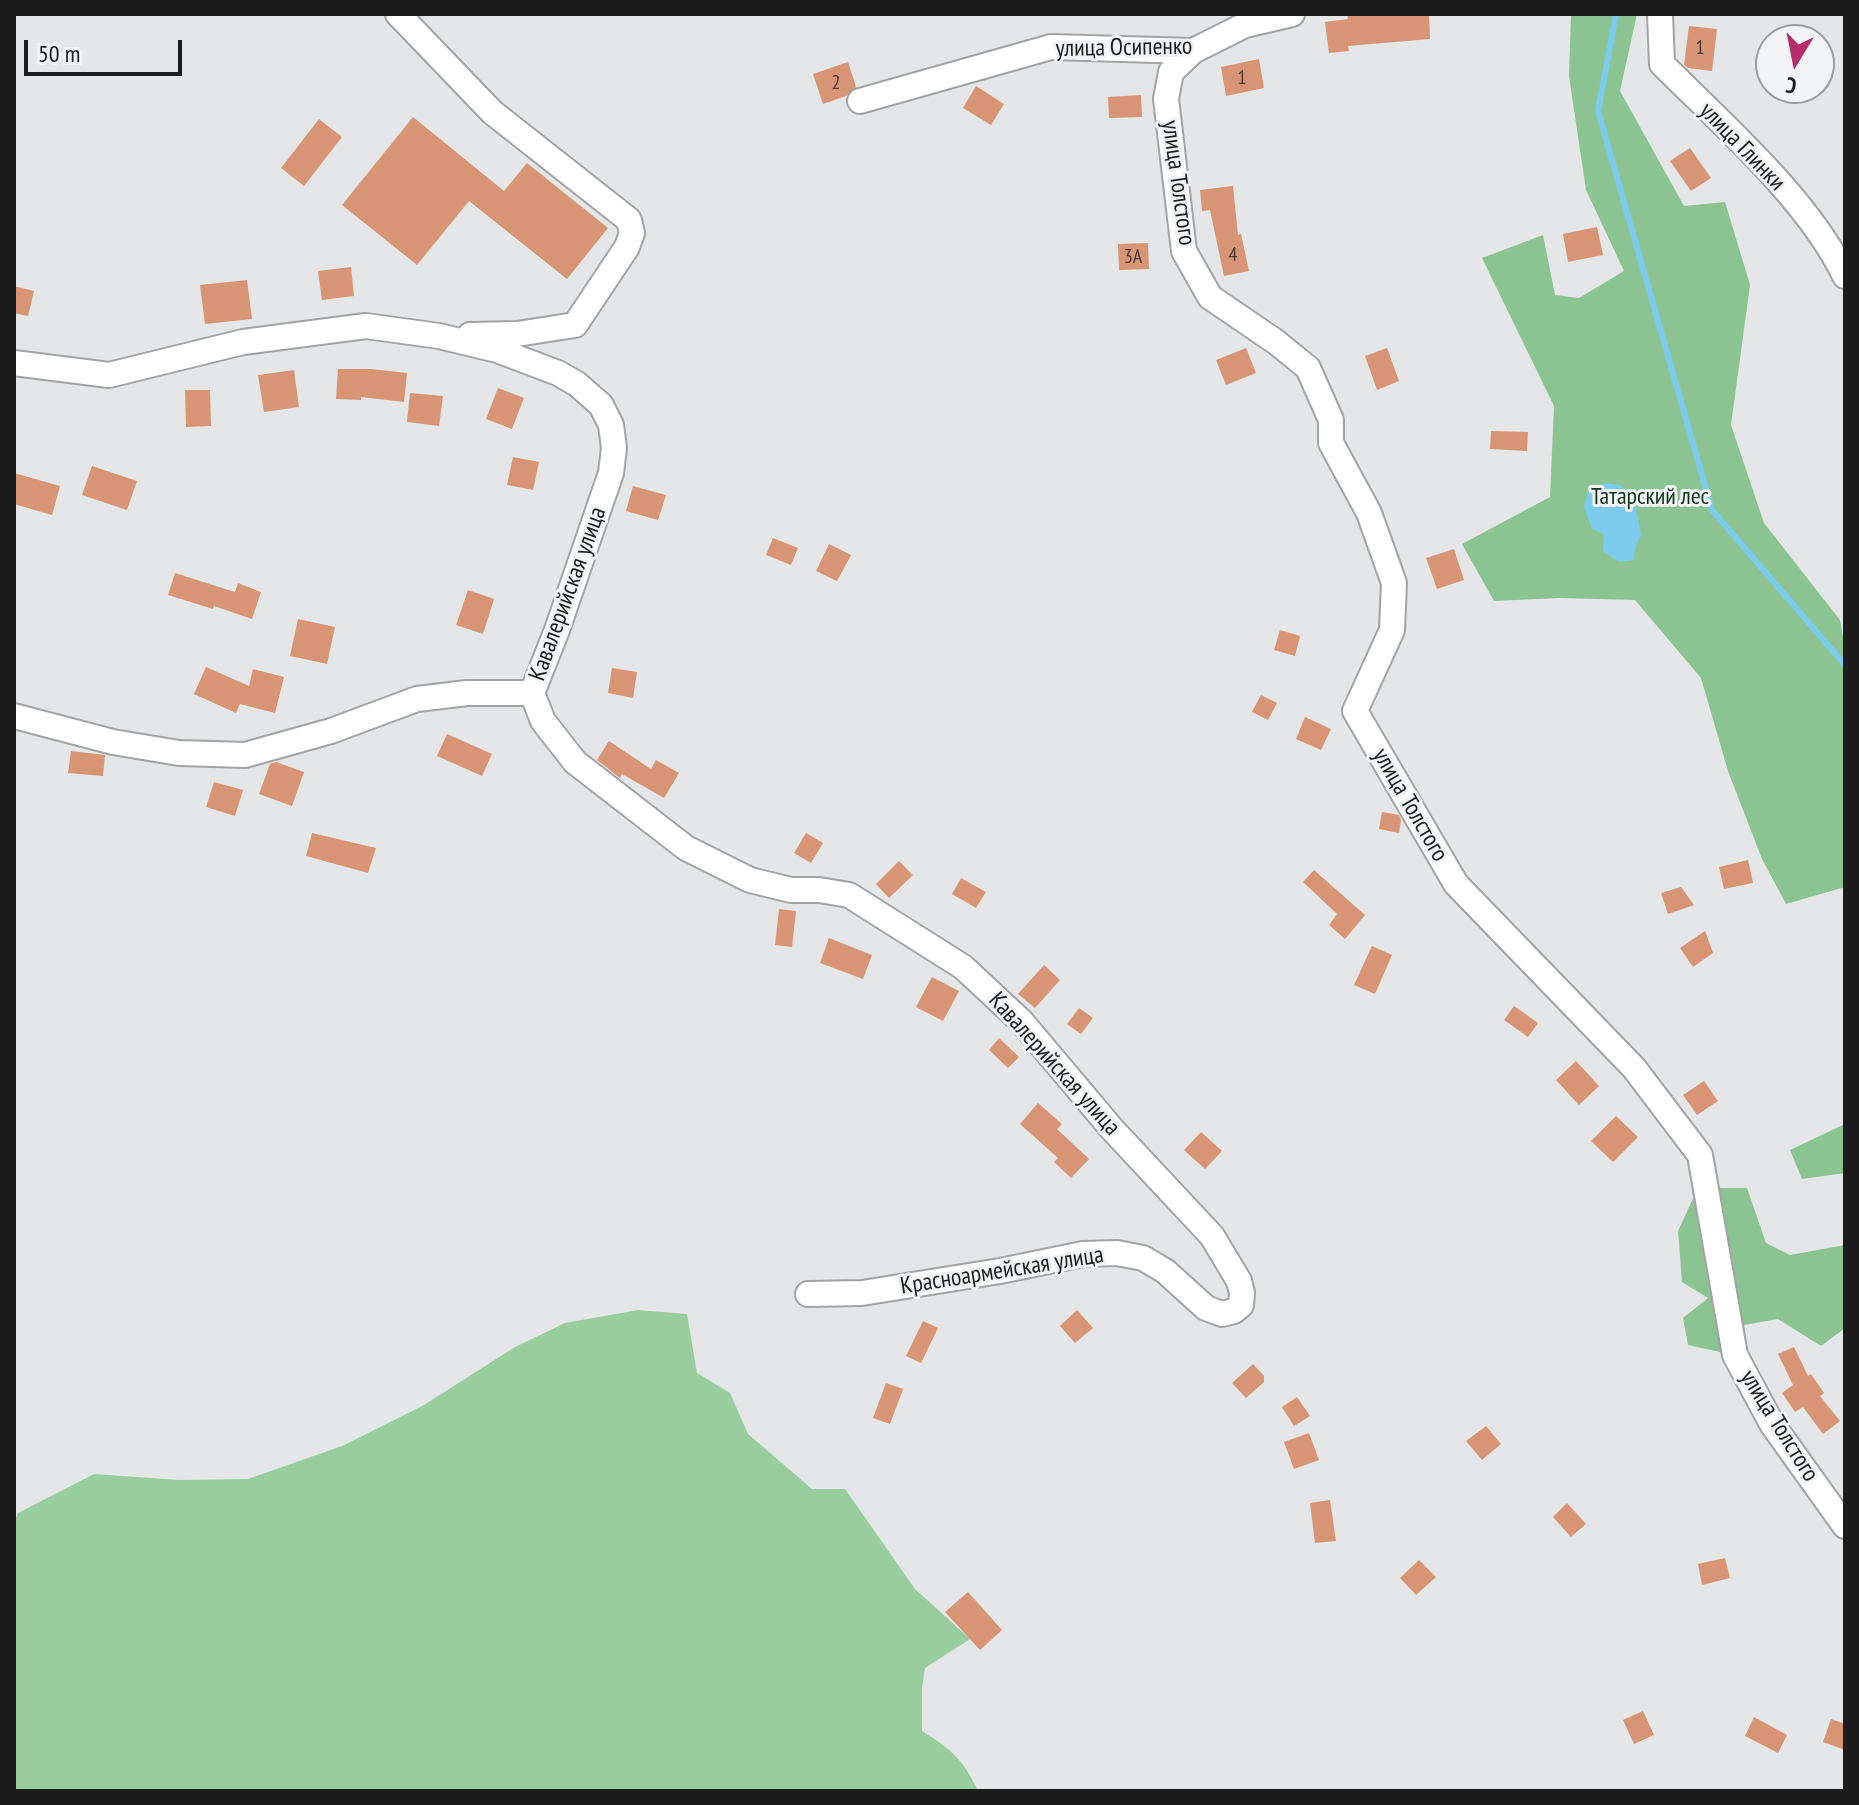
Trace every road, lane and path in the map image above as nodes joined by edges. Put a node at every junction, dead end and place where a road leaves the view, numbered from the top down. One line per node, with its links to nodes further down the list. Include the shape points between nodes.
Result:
1 (398, 14): 7 (street, via 492,112 629,220 632,233 575,325 517,334)
2 (1292, 14): 4 (street, улица Осипенко, via 1245,25)
3 (1660, 14): 6 (street, улица Глинки, via 1662,64 1776,179 1835,255)
4 (1193, 51): 5 (street, улица Осипенко, via 1051,47); 13 (street, улица Толстого, via 1171,72 1166,99 1184,251 1210,297 1308,368 1331,420 1331,443 1369,513 1394,583 1392,630 1355,711 1456,884 1634,1068 1700,1155 1735,1355 1772,1424)
5 (860, 101)
6 (1845, 276)
7 (439, 336): 8 (street, Кавалерийская улица, via 366,326 243,342 109,375); 9 (street, Кавалерийская улица, via 558,373 601,405 611,425 611,473)
8 (14, 363)
9 (532, 693): 10 (street, via 417,699 245,755 179,753 113,742); 11 (street, Кавалерийская улица, via 543,721 575,762 686,848 750,880 849,895 963,967 1021,1021)
10 (14, 716)
11 (1212, 1236): 12 (street, Красноармейская улица, via 1242,1293 1241,1305 1222,1314 1206,1308 1143,1258 1117,1253 1083,1254 876,1291)
12 (808, 1294)
13 (1845, 1526)

